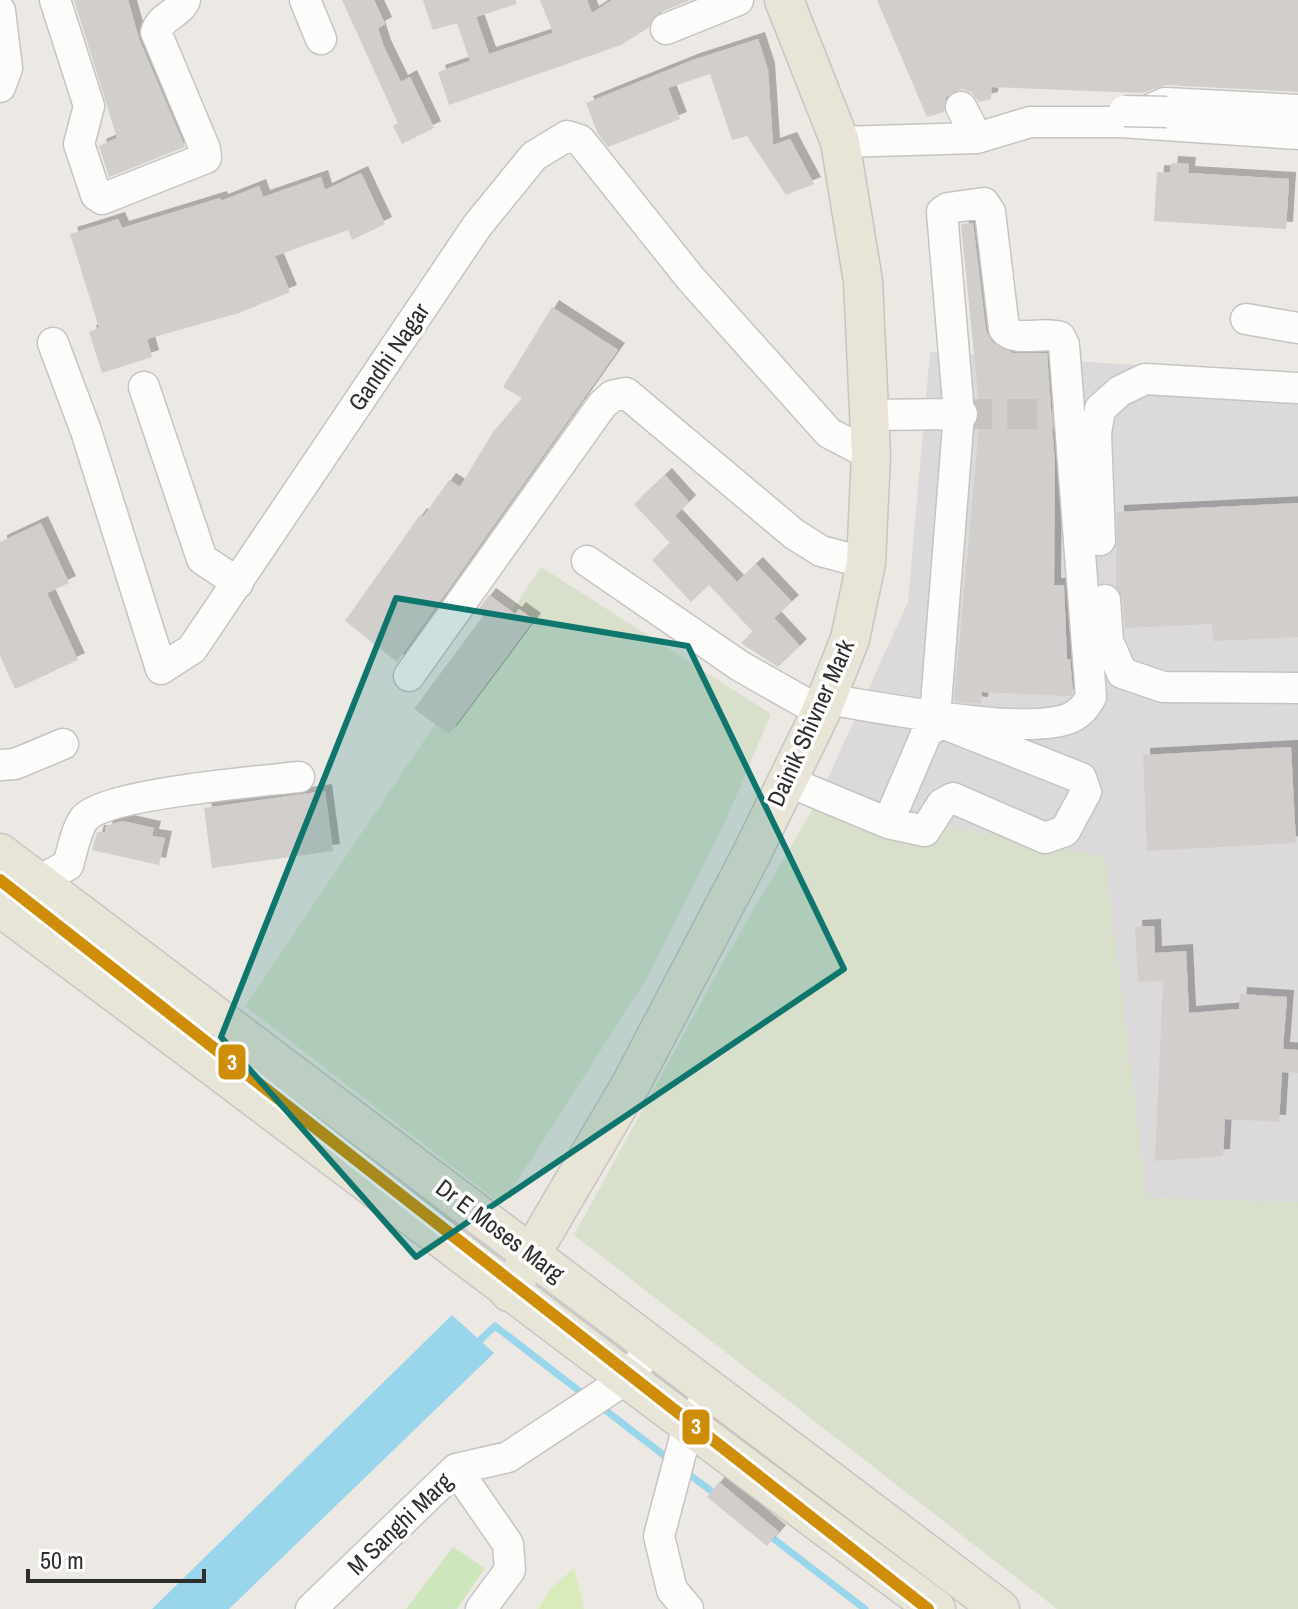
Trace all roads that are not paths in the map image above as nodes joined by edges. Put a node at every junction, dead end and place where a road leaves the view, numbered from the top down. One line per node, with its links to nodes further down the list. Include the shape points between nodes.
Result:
1 (55, 0): 5 (street, via 89,106 81,155 102,199 206,158 156,32)
2 (305, 0): 8 (street)
3 (738, 0): 7 (street)
4 (784, 0): 15 (main road, Dainik Shivner Mark)
5 (168, 7)
6 (0, 11): 9 (street, via 7,68)
7 (666, 29)
8 (321, 39)
9 (0, 87)
10 (1298, 110): 13 (street, via 1165,103)
11 (1298, 117): 12 (street, bridge, via 1027,108)
12 (969, 122): 13 (street); 15 (street)
13 (1121, 122): 14 (street)
14 (1298, 134)
15 (840, 142): 22 (main road, Dainik Shivner Mark, via 863,281)
16 (1246, 319): 17 (street)
17 (1298, 328)
18 (53, 343): 26 (street, Gandhi Nagar, via 161,669 192,649)
19 (144, 387): 26 (street, via 202,559)
20 (1298, 388): 28 (street, via 1145,379 1100,409 1096,433 1108,641 1122,673 1163,687)
21 (960, 414): 22 (street); 30 (street); 30 (street, via 942,212 984,203 990,212 1004,329 1017,336 1060,337 1067,371 1063,414 1091,697 1084,710 1054,723)
22 (869, 415): 23 (main road, Dainik Shivner Mark)
23 (871, 455): 25 (main road, Dainik Shivner Mark); 26 (street, Gandhi Nagar, via 829,433 691,279 580,140 567,136 534,156 477,226)
24 (587, 561): 29 (street, via 740,666)
25 (866, 563): 27 (street, via 821,551 794,534 626,393 612,396); 29 (main road, Dainik Shivner Mark, via 850,639)
26 (238, 583)
27 (409, 676)
28 (1298, 688)
29 (824, 706): 30 (street); 34 (main road, Dainik Shivner Mark)
30 (935, 716)
31 (63, 744): 32 (street)
32 (0, 765)
33 (299, 777): 37 (street, via 219,784 105,806 84,818 68,865)
34 (787, 781): 35 (street); 41 (main road, Dainik Shivner Mark, via 631,1084)
35 (888, 823): 35 (street, via 925,831 942,804 953,798 1052,837 1065,831 1086,792 1081,778 942,723 927,732)
36 (0, 853): 37 (main road, Dr E Moses Marg)
37 (37, 882): 39 (main road, Dr E Moses Marg)
38 (0, 907): 40 (main road, Dr E Moses Marg)
39 (240, 1035): 40 (main road); 41 (main road, Dr E Moses Marg)
40 (214, 1066): 42 (main road, Dr E Moses Marg)
41 (532, 1255): 42 (main road, Dainik Shivner Mark); 43 (main road, Dr E Moses Marg)
42 (509, 1292): 44 (main road, Dr E Moses Marg)
43 (652, 1347): 44 (street, M Sanghi Marg); 45 (main road, Dr E Moses Marg)
44 (626, 1379): 46 (main road, Dr E Moses Marg); 47 (street, M Sanghi Marg, via 508,1457)
45 (711, 1392): 46 (street); 52 (main road, Dr E Moses Marg)
46 (681, 1454): 48 (street, via 659,1536 672,1590); 51 (main road, Dr E Moses Marg)
47 (456, 1469): 49 (street, M Sanghi Marg); 50 (street, via 508,1544 510,1570)
48 (682, 1607)
49 (311, 1609)
50 (481, 1609)
51 (936, 1609)
52 (1000, 1609)

